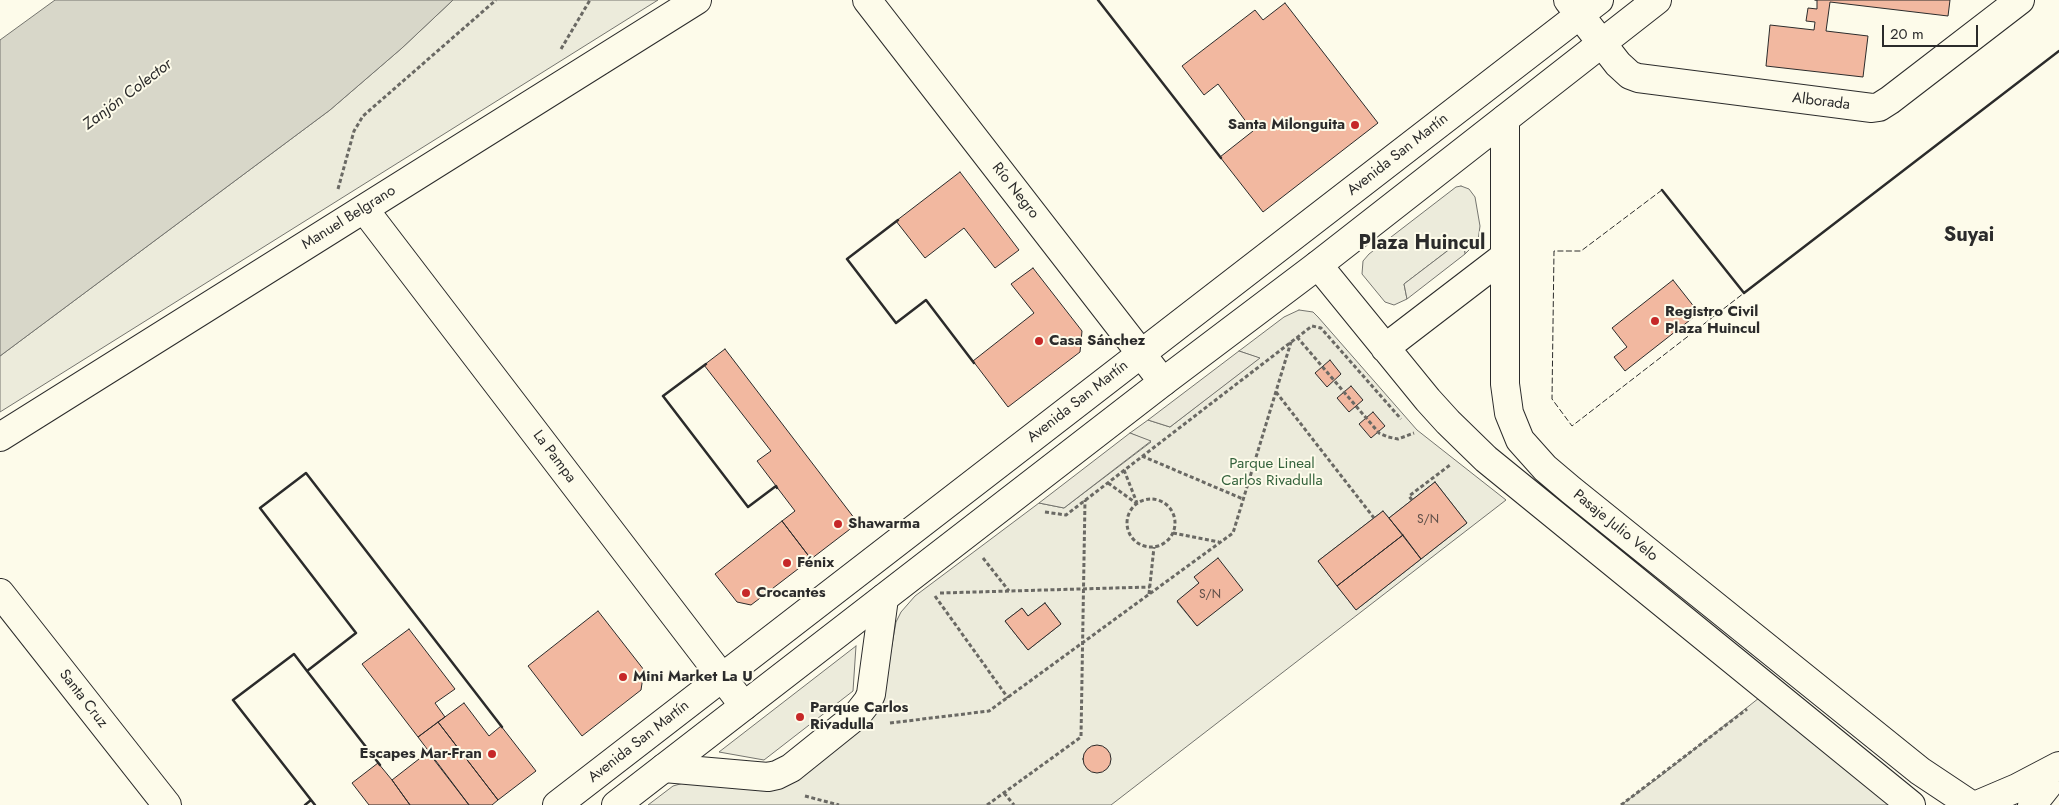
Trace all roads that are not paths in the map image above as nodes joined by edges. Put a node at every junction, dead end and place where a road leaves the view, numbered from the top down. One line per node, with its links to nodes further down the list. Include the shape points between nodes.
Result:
1 (697, 0): 8 (main road, Manuel Belgrano)
2 (867, 0): 12 (main road, Río Negro)
3 (1657, 0): 6 (main road)
4 (2020, 0): 6 (main road, Alborada, via 1890,100 1872,108 1644,80 1624,70)
5 (1582, 5): 6 (main road, Alborada); 12 (main road, Avenida San Martín)
6 (1602, 42): 7 (main road)
7 (1505, 119): 9 (main road, Pasaje Julio Velo); 10 (main road)
8 (364, 209): 14 (main road, Manuel Belgrano); 17 (main road, La Pampa)
9 (1505, 256): 11 (main road); 26 (main road, Pasaje Julio Velo, via 1506,399 1513,427 1528,451 1565,485 1920,771)
10 (1318, 265): 11 (main road, Pasaje Julio Velo); 13 (main road)
11 (1385, 348): 25 (main road, Pasaje Julio Velo, via 1448,422 1486,459)
12 (1141, 353): 13 (main road, Río Negro); 17 (main road, Avenida San Martín)
13 (1163, 382): 16 (main road)
14 (0, 437)
15 (0, 593): 22 (main road, Santa Cruz)
16 (884, 598): 18 (main road); 20 (main road, via 868,701 857,715 791,768 768,776)
17 (722, 677): 18 (main road, La Pampa); 23 (main road, Avenida San Martín)
18 (744, 706): 20 (main road)
19 (2059, 766): 27 (main road)
20 (664, 768): 24 (main road)
21 (2059, 771): 28 (main road)
22 (167, 805)
23 (557, 805)
24 (616, 805)
25 (1911, 805)
26 (1971, 805)
27 (1977, 805)
28 (2032, 805)

